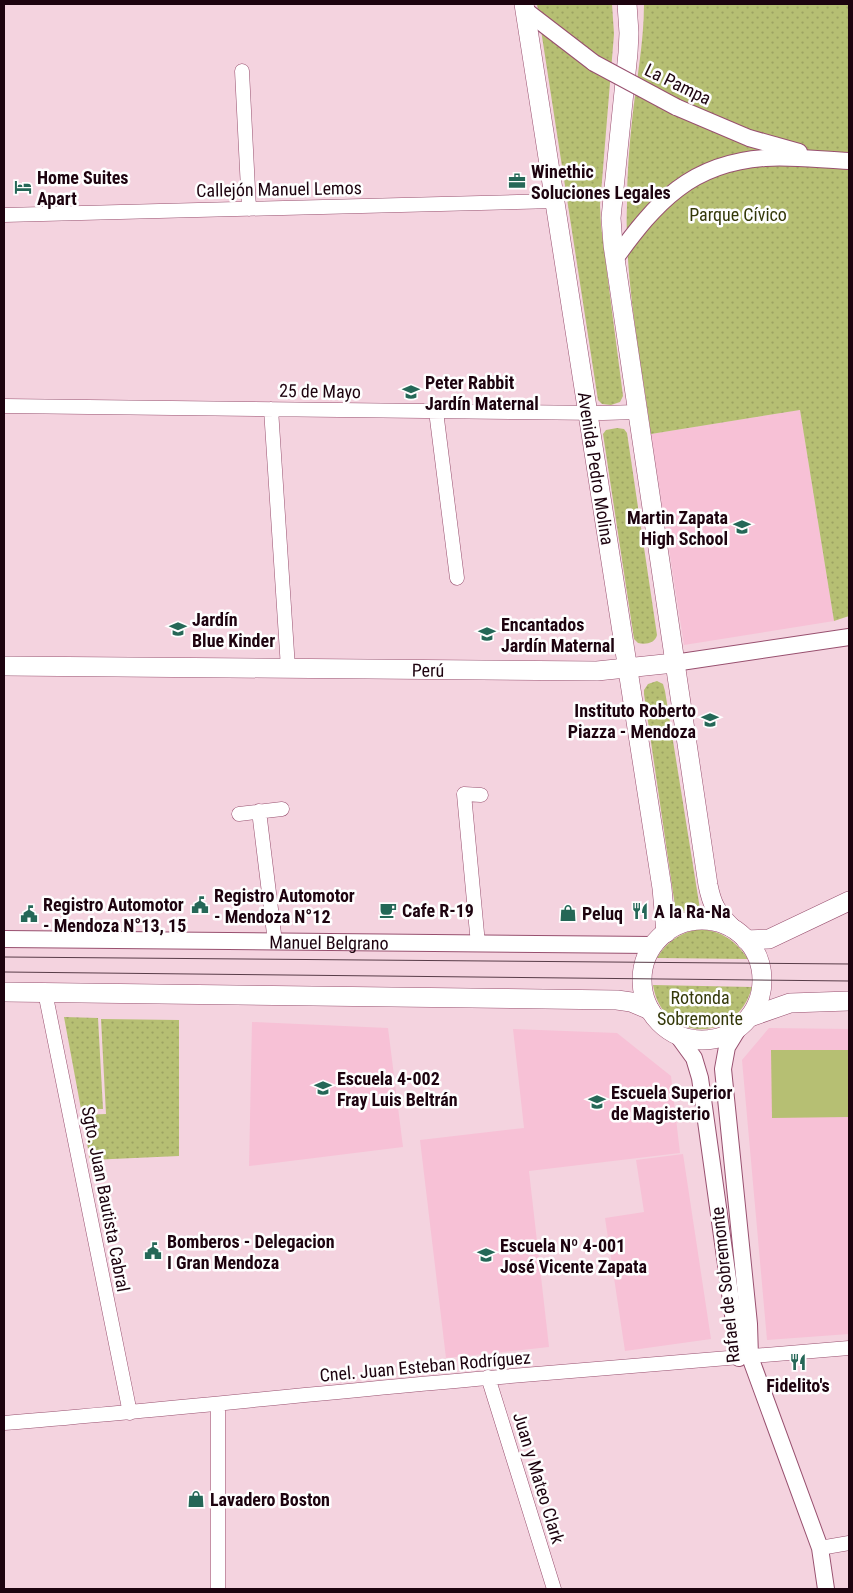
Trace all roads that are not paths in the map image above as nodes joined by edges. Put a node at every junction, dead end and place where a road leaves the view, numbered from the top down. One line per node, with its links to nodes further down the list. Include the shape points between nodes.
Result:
1 (627, 4): 9 (main road, via 628,54 611,218)
2 (524, 7): 4 (street, La Pampa, bridge, via 594,63 676,107 749,138); 6 (main road, Avenida Pedro Molina)
3 (242, 71): 7 (street)
4 (830, 160): 5 (street, La Pampa); 9 (street, La Pampa, via 765,158 715,167 693,178 660,203)
5 (849, 161)
6 (555, 201): 7 (street, Callejón Manuel Lemos); 14 (main road, Avenida Pedro Molina)
7 (249, 209): 8 (street, Callejón Manuel Lemos)
8 (4, 215)
9 (614, 259): 13 (main road)
10 (4, 406): 11 (street, 25 de Mayo)
11 (271, 409): 12 (street, 25 de Mayo); 19 (street)
12 (436, 411): 14 (street, 25 de Mayo); 15 (street)
13 (637, 412): 14 (street, 25 de Mayo); 17 (main road)
14 (588, 413): 20 (main road, Avenida Pedro Molina)
15 (457, 578)
16 (849, 637): 17 (street, Perú)
17 (674, 663): 20 (main road, Perú); 26 (main road, via 712,902)
18 (4, 666): 19 (main road, Perú)
19 (288, 668): 20 (main road, Perú, via 597,671)
20 (628, 668): 27 (main road, Avenida Pedro Molina, via 662,888)
21 (482, 795): 31 (street, via 464,794)
22 (282, 809): 23 (street)
23 (259, 811): 24 (street); 30 (street)
24 (239, 814)
25 (849, 901): 29 (main road, via 769,939)
26 (731, 927): 27 (main road, via 700,920 685,923); 29 (main road)
27 (660, 939): 31 (street, Manuel Belgrano); 36 (main road, via 644,963 641,979)
28 (4, 940): 30 (street, Manuel Belgrano)
29 (746, 940): 37 (main road, via 760,964 762,980 757,1005)
30 (275, 942): 31 (street, Manuel Belgrano)
31 (478, 944)
32 (4, 992): 33 (main road)
33 (45, 992): 34 (street); 36 (main road, via 617,1000); 43 (street, Sgto. Juan Bautista Cabral)
34 (4, 1001)
35 (849, 1001): 37 (main road, via 790,1003)
36 (650, 1010): 38 (main road, via 662,1025)
37 (744, 1023): 38 (main road, via 724,1036 709,1040); 40 (street, Rafael de Sobremonte, via 727,1047 723,1069 749,1324)
38 (678, 1036): 40 (street, Rafael de Sobremonte, via 694,1058 700,1078)
39 (849, 1348): 40 (street, Cnel. Juan Esteban Rodríguez)
40 (744, 1358): 41 (street, Cnel. Juan Esteban Rodríguez); 46 (street, Rafael de Sobremonte)
41 (488, 1378): 42 (street, Cnel. Juan Esteban Rodríguez); 48 (street, Juan y Mateo Clark)
42 (218, 1404): 43 (street, Cnel. Juan Esteban Rodríguez); 47 (street)
43 (130, 1413): 44 (street, Cnel. Juan Esteban Rodríguez)
44 (4, 1423)
45 (849, 1544): 46 (street)
46 (820, 1548): 49 (street, Rafael de Sobremonte)
47 (218, 1589)
48 (554, 1589)
49 (826, 1589)

